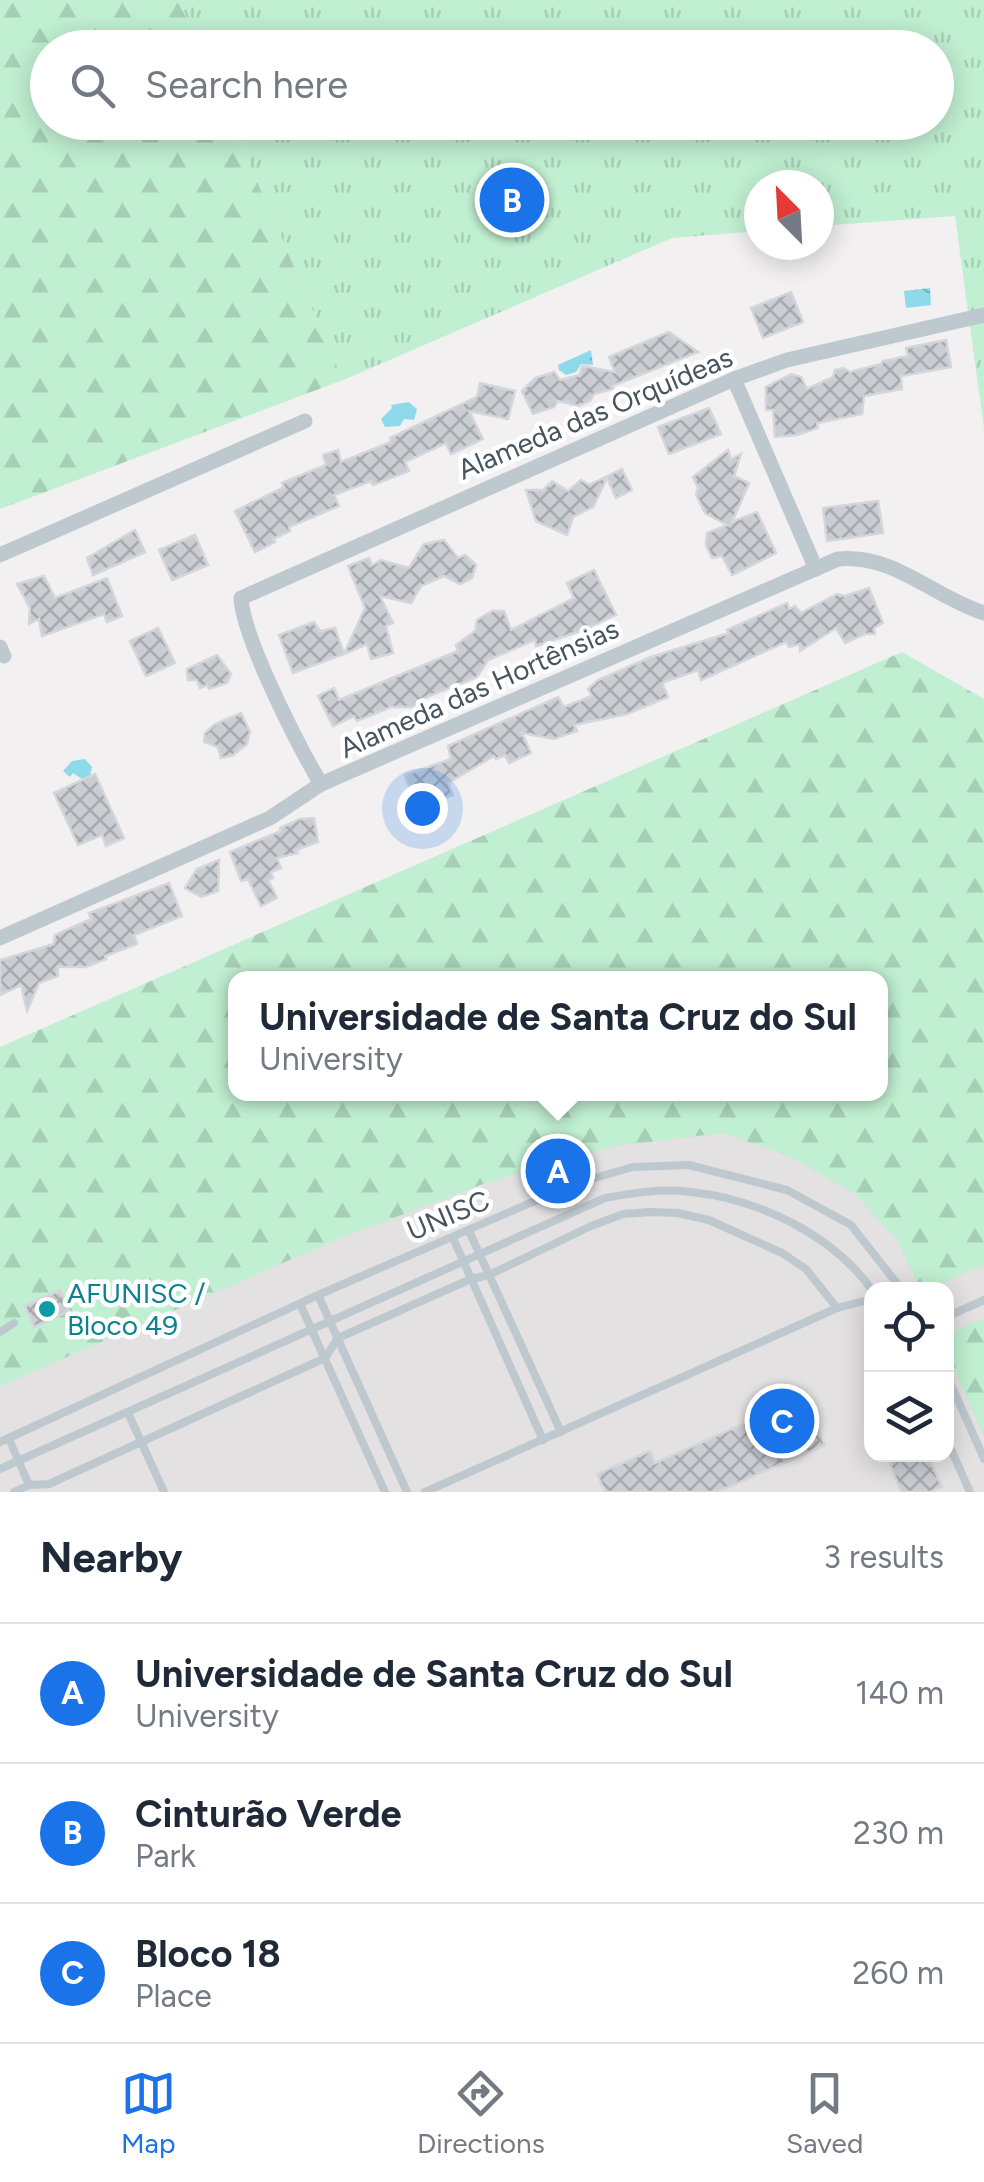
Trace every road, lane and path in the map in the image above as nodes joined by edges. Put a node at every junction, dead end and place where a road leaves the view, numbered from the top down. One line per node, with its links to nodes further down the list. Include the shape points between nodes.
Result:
1 (984, 315): 2 (street, Alameda das Orquídeas)
2 (734, 378): 5 (street); 7 (street, Alameda das Orquídeas, via 241,598 270,679)
3 (305, 421): 4 (street)
4 (0, 555)
5 (816, 569): 6 (street, Alameda das Hortênsias, via 859,557 892,566); 7 (street, Alameda das Hortênsias)
6 (984, 613)
7 (321, 784): 8 (street, Alameda das Hortênsias, via 270,818)
8 (0, 938)
9 (469, 1231): 10 (lane, UNISC); 11 (lane); 16 (lane, UNISC, via 574,1184 633,1167 690,1165 787,1190 851,1225)
10 (453, 1238): 12 (lane); 17 (lane, UNISC)
11 (480, 1254): 12 (lane, UNISC); 13 (lane); 15 (lane, UNISC, via 605,1198 688,1191 782,1219 823,1241)
12 (464, 1262): 14 (lane); 23 (lane, UNISC)
13 (489, 1274): 14 (lane); 21 (lane, via 624,1214 678,1213 720,1224 797,1261); 35 (lane)
14 (471, 1279): 27 (lane); 38 (lane)
15 (866, 1282)
16 (896, 1282)
17 (318, 1295): 20 (lane, UNISC); 23 (lane)
18 (984, 1300): 22 (lane)
19 (864, 1302): 21 (lane)
20 (300, 1304): 25 (lane); 37 (lane, UNISC)
21 (837, 1308): 35 (lane)
22 (954, 1314)
23 (330, 1322): 25 (lane, UNISC); 27 (lane)
24 (14, 1323): 26 (lane)
25 (312, 1330): 28 (lane); 33 (lane, UNISC)
26 (0, 1332)
27 (338, 1338): 28 (lane); 29 (lane)
28 (326, 1358): 30 (lane); 39 (lane)
29 (354, 1374): 30 (lane); 32 (lane)
30 (340, 1390): 34 (lane)
31 (954, 1391): 42 (lane)
32 (369, 1407): 34 (lane); 36 (lane)
33 (128, 1414): 39 (lane); 43 (lane, UNISC)
34 (354, 1421): 40 (lane)
35 (560, 1432): 38 (lane)
36 (383, 1438): 40 (lane); 45 (lane)
37 (4, 1440): 43 (lane)
38 (542, 1440): 51 (lane)
39 (142, 1443): 46 (lane, via 49,1484); 49 (lane)
40 (368, 1454): 47 (lane)
41 (954, 1456): 52 (lane)
42 (984, 1459)
43 (18, 1461): 44 (lane, UNISC); 46 (lane)
44 (0, 1468)
45 (397, 1469): 47 (lane); 50 (lane)
46 (29, 1486): 48 (lane)
47 (383, 1489)
48 (14, 1492)
49 (164, 1492)
50 (407, 1492)
51 (425, 1492)
52 (970, 1492)

